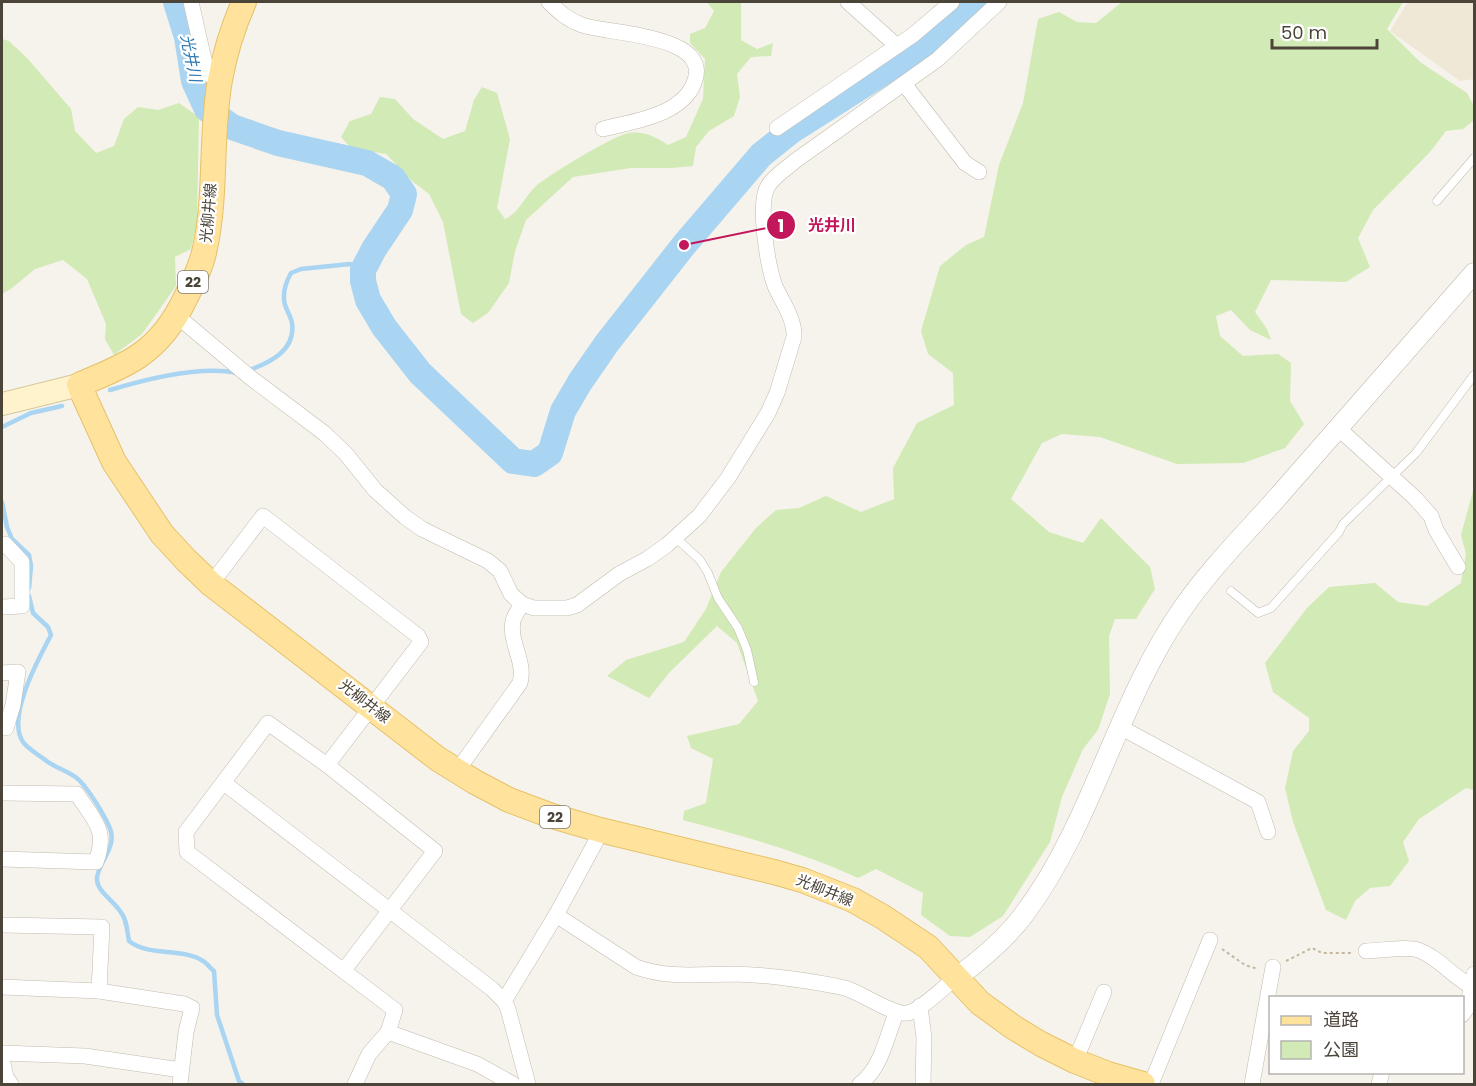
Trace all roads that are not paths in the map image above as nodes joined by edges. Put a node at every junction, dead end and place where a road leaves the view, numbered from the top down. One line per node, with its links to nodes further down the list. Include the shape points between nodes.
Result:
1 (191, 2): 8 (street, via 207,73)
2 (244, 2): 8 (main road, 光柳井線 / 22, via 229,37)
3 (549, 2): 11 (street, via 564,17 584,26 673,45 689,55 695,65 692,89 670,109)
4 (848, 2): 7 (street)
5 (952, 2): 7 (street)
6 (999, 2): 9 (street)
7 (897, 46): 10 (street)
8 (220, 81): 16 (main road, 光柳井線 / 22, via 205,249)
9 (905, 85): 13 (street, via 965,163); 22 (street, via 795,161 766,188 767,261 795,327 794,337 768,413 728,478)
10 (777, 128)
11 (603, 129)
12 (1474, 158): 14 (lane)
13 (979, 172)
14 (1437, 201)
15 (1474, 273): 20 (street)
16 (177, 316): 18 (main road, 光柳井線 / 22, via 140,355); 27 (street, via 324,433 405,517 500,571 510,594)
17 (1474, 375): 21 (lane, via 1416,453)
18 (79, 385): 19 (main road); 25 (main road, 光柳井線 / 22, via 114,462 138,501 162,534)
19 (2, 404)
20 (1338, 428): 21 (street); 32 (street, via 1184,607 1158,649)
21 (1391, 477): 24 (street, via 1431,516); 26 (lane, via 1343,524 1271,608 1258,613)
22 (676, 538): 27 (street, via 578,605 534,608); 30 (lane, via 708,573 718,598 738,628)
23 (2, 544): 28 (street, via 22,562 22,606)
24 (1458, 567)
25 (211, 584): 31 (main road, 光柳井線 / 22); 31 (street, via 263,516 323,561 421,642)
26 (1231, 591)
27 (522, 604): 35 (street, via 513,621 520,683)
28 (2, 607)
29 (2, 673): 33 (street, via 18,672 13,705 6,728)
30 (754, 682)
31 (371, 705): 34 (street); 35 (main road, 光柳井線 / 22)
32 (1120, 727): 39 (street, via 1258,801); 48 (street, via 1065,850 1044,885 1003,939)
33 (2, 728)
34 (327, 765): 36 (street, via 268,723); 41 (street, via 435,851)
35 (457, 771): 38 (main road, 光柳井線 / 22, via 509,800)
36 (224, 783): 41 (street); 47 (street, via 186,832 187,852)
37 (2, 793): 40 (street, via 77,794 100,831 102,845 96,862)
38 (600, 830): 42 (street); 48 (main road, 光柳井線 / 22, via 774,872 853,900 928,947)
39 (1268, 832)
40 (2, 859)
41 (391, 910): 47 (street); 53 (street)
42 (556, 915): 53 (street); 56 (street, via 650,972 672,976 737,974 845,988)
43 (2, 925): 51 (street, via 102,927)
44 (1210, 940): 70 (street)
45 (1366, 951): 49 (street, via 1416,949 1459,980)
46 (1273, 967): 71 (street)
47 (344, 970): 57 (street, via 395,1010)
48 (956, 978): 54 (street); 60 (main road, 光柳井線 / 22, via 1013,1028)
49 (1473, 980): 55 (street)
50 (2, 987): 51 (street)
51 (99, 991): 61 (street, via 192,1008)
52 (1104, 992): 60 (street)
53 (504, 1000): 65 (street)
54 (921, 1006): 56 (street, via 908,1013); 67 (street)
55 (1464, 1012)
56 (896, 1013): 66 (street, via 877,1064)
57 (388, 1032): 63 (street, via 369,1054); 64 (street, via 477,1064)
58 (2, 1053): 61 (street, via 85,1056)
59 (2, 1059): 62 (street)
60 (1075, 1061): 69 (main road, 光柳井線 / 22)
61 (180, 1077)
62 (11, 1084)
63 (355, 1084)
64 (513, 1084)
65 (528, 1084)
66 (860, 1084)
67 (923, 1084): 68 (street)
68 (933, 1084)
69 (1143, 1084)
70 (1151, 1084)
71 (1252, 1084)

